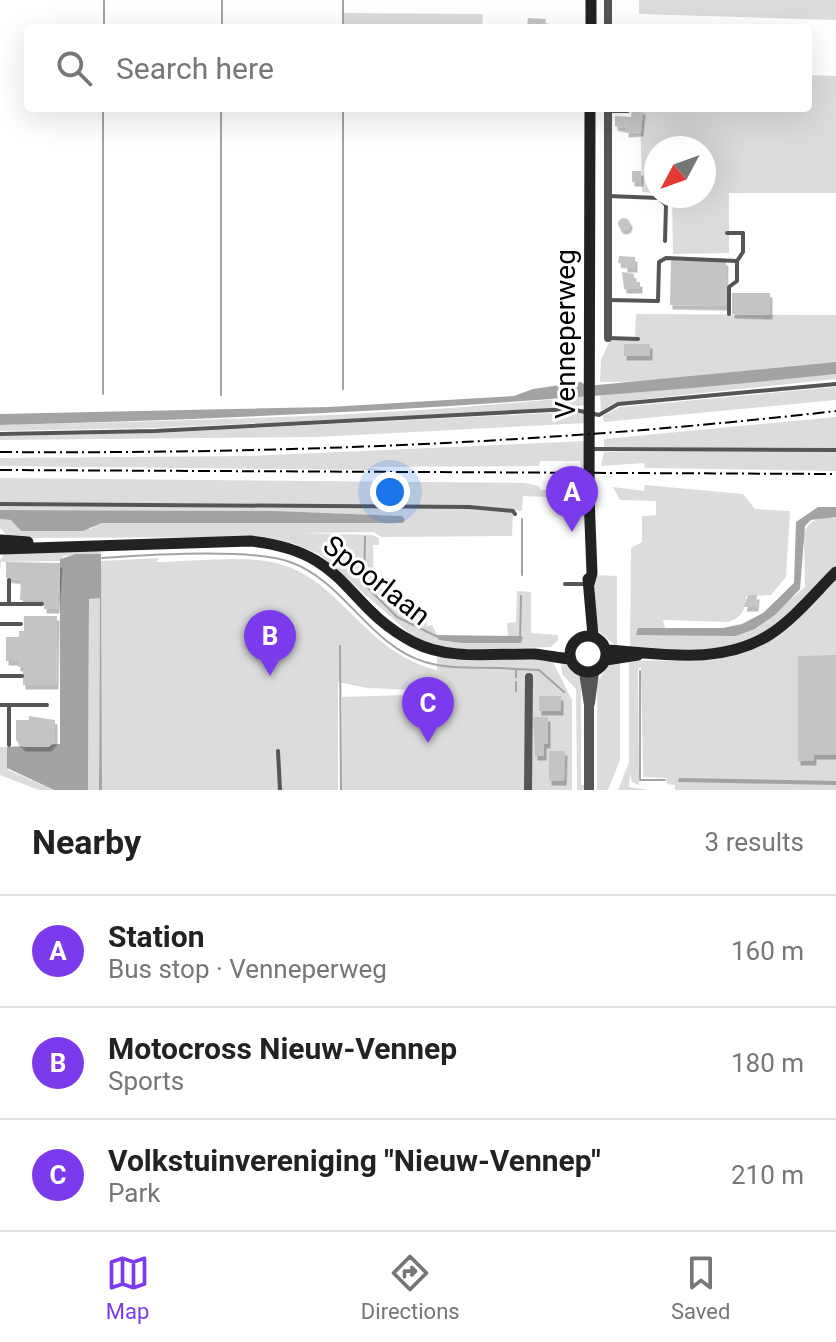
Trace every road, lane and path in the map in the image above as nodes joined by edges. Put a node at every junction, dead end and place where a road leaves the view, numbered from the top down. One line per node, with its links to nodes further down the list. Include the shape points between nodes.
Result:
1 (591, 0): 3 (main road)
2 (608, 0): 4 (street)
3 (591, 24)
4 (608, 24)
5 (590, 112): 12 (main road, Venneperweg)
6 (608, 112): 7 (street)
7 (608, 196): 9 (lane, via 659,198 666,205); 11 (street)
8 (727, 233): 10 (lane, via 743,233)
9 (665, 241)
10 (737, 261): 11 (lane, via 666,258 659,262 658,301); 13 (lane, via 737,281 729,287)
11 (608, 298): 12 (street); 14 (street)
12 (589, 299): 17 (main road, Venneperweg)
13 (729, 314)
14 (608, 338): 15 (lane)
15 (638, 339)
16 (836, 384): 17 (lane, via 618,404 599,415)
17 (589, 409): 18 (lane); 19 (main road, Venneperweg)
18 (0, 434)
19 (589, 449): 20 (lane); 27 (main road, Venneperweg)
20 (836, 450)
21 (0, 504): 22 (lane, via 469,507)
22 (515, 514)
23 (1, 545): 34 (main road, Spoorlaan, via 279,544 328,566 383,620 421,645 457,654)
24 (836, 572): 35 (main road, via 785,622 753,644 712,654)
25 (9, 580): 29 (lane)
26 (565, 584): 27 (lane)
27 (589, 584): 33 (main road, Venneperweg)
28 (0, 604): 29 (lane)
29 (9, 604): 30 (lane)
30 (42, 604)
31 (0, 624): 32 (lane)
32 (21, 624)
33 (588, 636): 34 (main road); 35 (main road)
34 (571, 655): 36 (main road)
35 (606, 655): 36 (main road)
36 (589, 672): 45 (street)
37 (0, 676): 38 (lane)
38 (22, 676)
39 (529, 677): 47 (street)
40 (0, 705): 41 (lane)
41 (9, 705): 42 (lane); 43 (lane)
42 (47, 705)
43 (9, 745)
44 (278, 751): 46 (lane)
45 (591, 786)
46 (280, 790)
47 (528, 790)

